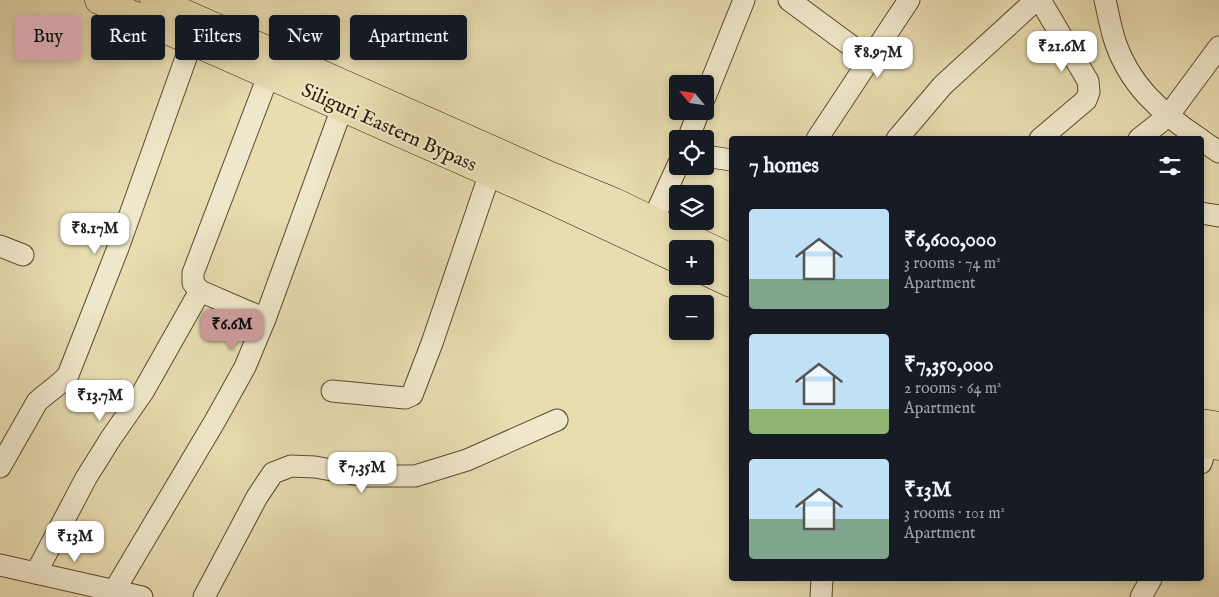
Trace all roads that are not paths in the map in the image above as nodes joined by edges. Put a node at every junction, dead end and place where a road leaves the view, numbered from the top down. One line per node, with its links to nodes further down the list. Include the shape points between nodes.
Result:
1 (99, 0): 9 (main road, Siliguri Eastern Bypass)
2 (154, 0): 31 (main road, Siliguri Eastern Bypass, via 614,202)
3 (744, 0): 15 (street)
4 (789, 0): 11 (street)
5 (909, 0): 11 (street)
6 (1036, 0): 19 (street, via 943,85)
7 (1040, 0): 20 (street, via 1088,82 1089,92 1086,100)
8 (1105, 0): 17 (street, via 1114,39 1126,66 1145,95)
9 (175, 33)
10 (1219, 47): 17 (street)
11 (869, 59): 18 (street)
12 (185, 60): 42 (street, via 118,248 68,375 38,402)
13 (237, 60): 14 (main road, Siliguri Eastern Bypass)
14 (269, 74): 16 (main road, Siliguri Eastern Bypass); 38 (street, via 193,273 193,283)
15 (714, 75)
16 (342, 108): 27 (main road, Siliguri Eastern Bypass); 39 (street)
17 (1168, 116): 21 (street); 22 (street)
18 (819, 136)
19 (900, 136)
20 (1044, 136)
21 (1144, 136)
22 (1196, 136)
23 (1204, 142): 24 (street)
24 (1219, 152)
25 (714, 157): 26 (street)
26 (729, 160)
27 (490, 173): 31 (main road, Siliguri Eastern Bypass); 40 (street, via 412,394 405,398)
28 (674, 175): 31 (street)
29 (1204, 214): 30 (street)
30 (1219, 216)
31 (648, 232): 33 (main road, Siliguri Eastern Bypass); 35 (main road, Siliguri Eastern Bypass)
32 (0, 246): 34 (street)
33 (669, 251)
34 (23, 255)
35 (729, 257)
36 (714, 275): 37 (main road)
37 (729, 282)
38 (200, 291): 39 (street); 44 (street, via 143,392 86,478)
39 (265, 319): 47 (street, via 245,367 215,421)
40 (332, 391)
41 (557, 420): 49 (street, via 468,460 415,476 365,476 291,466 273,473)
42 (0, 467)
43 (0, 565): 44 (street)
44 (36, 573): 47 (street)
45 (822, 581): 50 (street)
46 (1150, 581): 51 (street)
47 (105, 592): 48 (street)
48 (142, 597)
49 (204, 597)
50 (821, 597)
51 (1141, 597)

